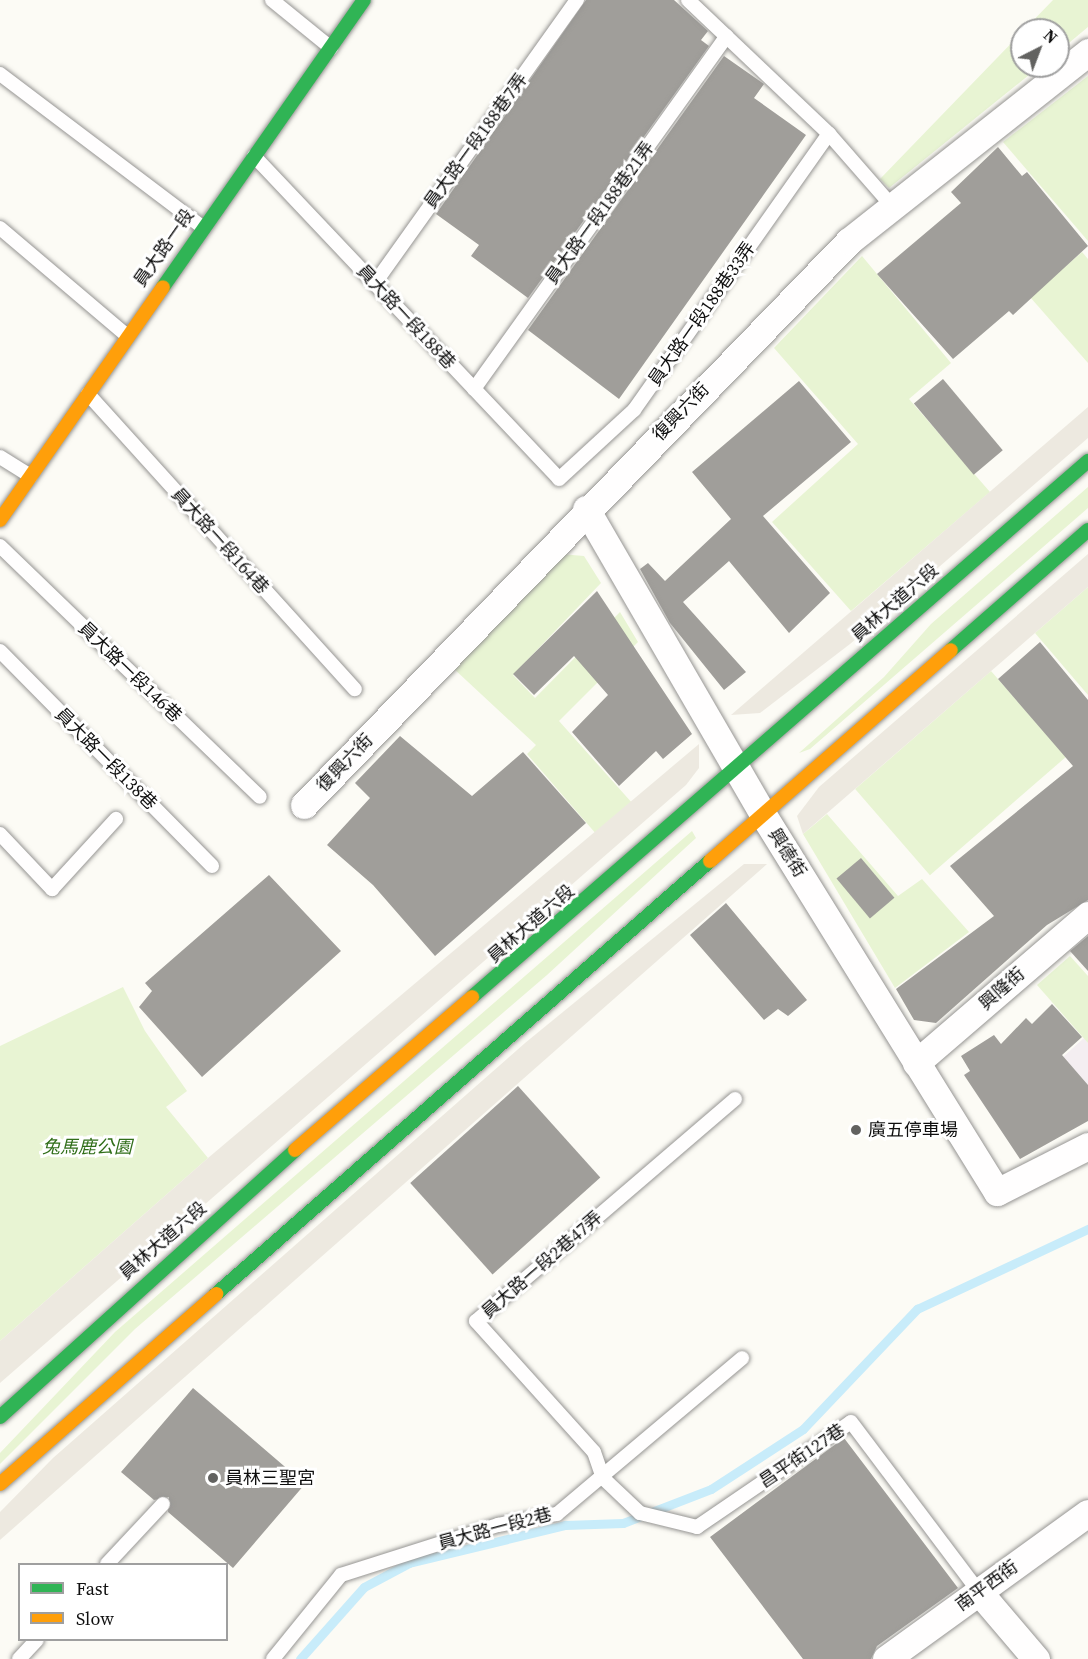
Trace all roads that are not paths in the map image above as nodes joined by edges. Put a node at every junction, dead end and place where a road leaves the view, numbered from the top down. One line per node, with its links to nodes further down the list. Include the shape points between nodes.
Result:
1 (272, 0): 6 (lane)
2 (364, 0): 6 (main road, 員大路一段)
3 (577, 0): 14 (lane, 員大路一段188巷7弄)
4 (688, 0): 5 (lane)
5 (727, 36): 9 (lane); 16 (lane, 員大路一段188巷21弄)
6 (332, 48): 10 (main road, 員大路一段)
7 (1088, 52): 11 (street, 復興六街)
8 (0, 74): 12 (lane)
9 (829, 134): 11 (lane); 21 (lane, 員大路一段188巷33弄, via 634,410)
10 (253, 154): 12 (main road, 員大路一段); 14 (lane, 員大路一段188巷)
11 (893, 207): 22 (street, 復興六街, via 849,241)
12 (201, 226): 15 (main road, 員大路一段)
13 (0, 228): 15 (lane)
14 (375, 283): 16 (lane, 員大路一段188巷)
15 (126, 335): 17 (main road, 員大路一段)
16 (474, 389): 21 (lane, 員大路一段188巷)
17 (86, 392): 20 (main road, 員大路一段); 27 (lane, 員大路一段164巷)
18 (0, 457): 20 (lane)
19 (1088, 461): 28 (main road, 員林大道六段)
20 (30, 476): 23 (main road, 員大路一段)
21 (559, 479)
22 (586, 509): 28 (street, 興德街); 30 (street, 復興六街)
23 (0, 520)
24 (1088, 530): 31 (main road)
25 (0, 546): 29 (lane, 員大路一段146巷)
26 (0, 651): 34 (lane, 員大路一段138巷)
27 (355, 689)
28 (736, 769): 31 (street, 興德街); 40 (main road, 員林大道六段, via 163,1264)
29 (260, 797)
30 (304, 805)
31 (762, 813): 36 (street, 興德街); 42 (main road)
32 (116, 819): 33 (lane, via 52,890)
33 (0, 834)
34 (212, 866)
35 (1088, 915): 36 (street, 興隆街)
36 (916, 1063): 38 (street, 興德街, via 997,1192)
37 (735, 1099): 41 (lane, 員大路一段2巷47弄, via 476,1321 594,1452)
38 (1088, 1146)
39 (742, 1358): 41 (lane, 員大路一段2巷)
40 (0, 1417)
41 (603, 1478): 46 (lane, 昌平街127巷, via 640,1513 697,1527 851,1422); 49 (lane, 員大路一段2巷, via 557,1514 498,1524 341,1575)
42 (0, 1484)
43 (163, 1504): 45 (lane)
44 (1088, 1513): 46 (street, 南平西街)
45 (108, 1563)
46 (979, 1592): 50 (street, 南平西街); 51 (street)
47 (36, 1641): 48 (lane)
48 (19, 1659)
49 (273, 1659)
50 (886, 1659)
51 (1036, 1659)

